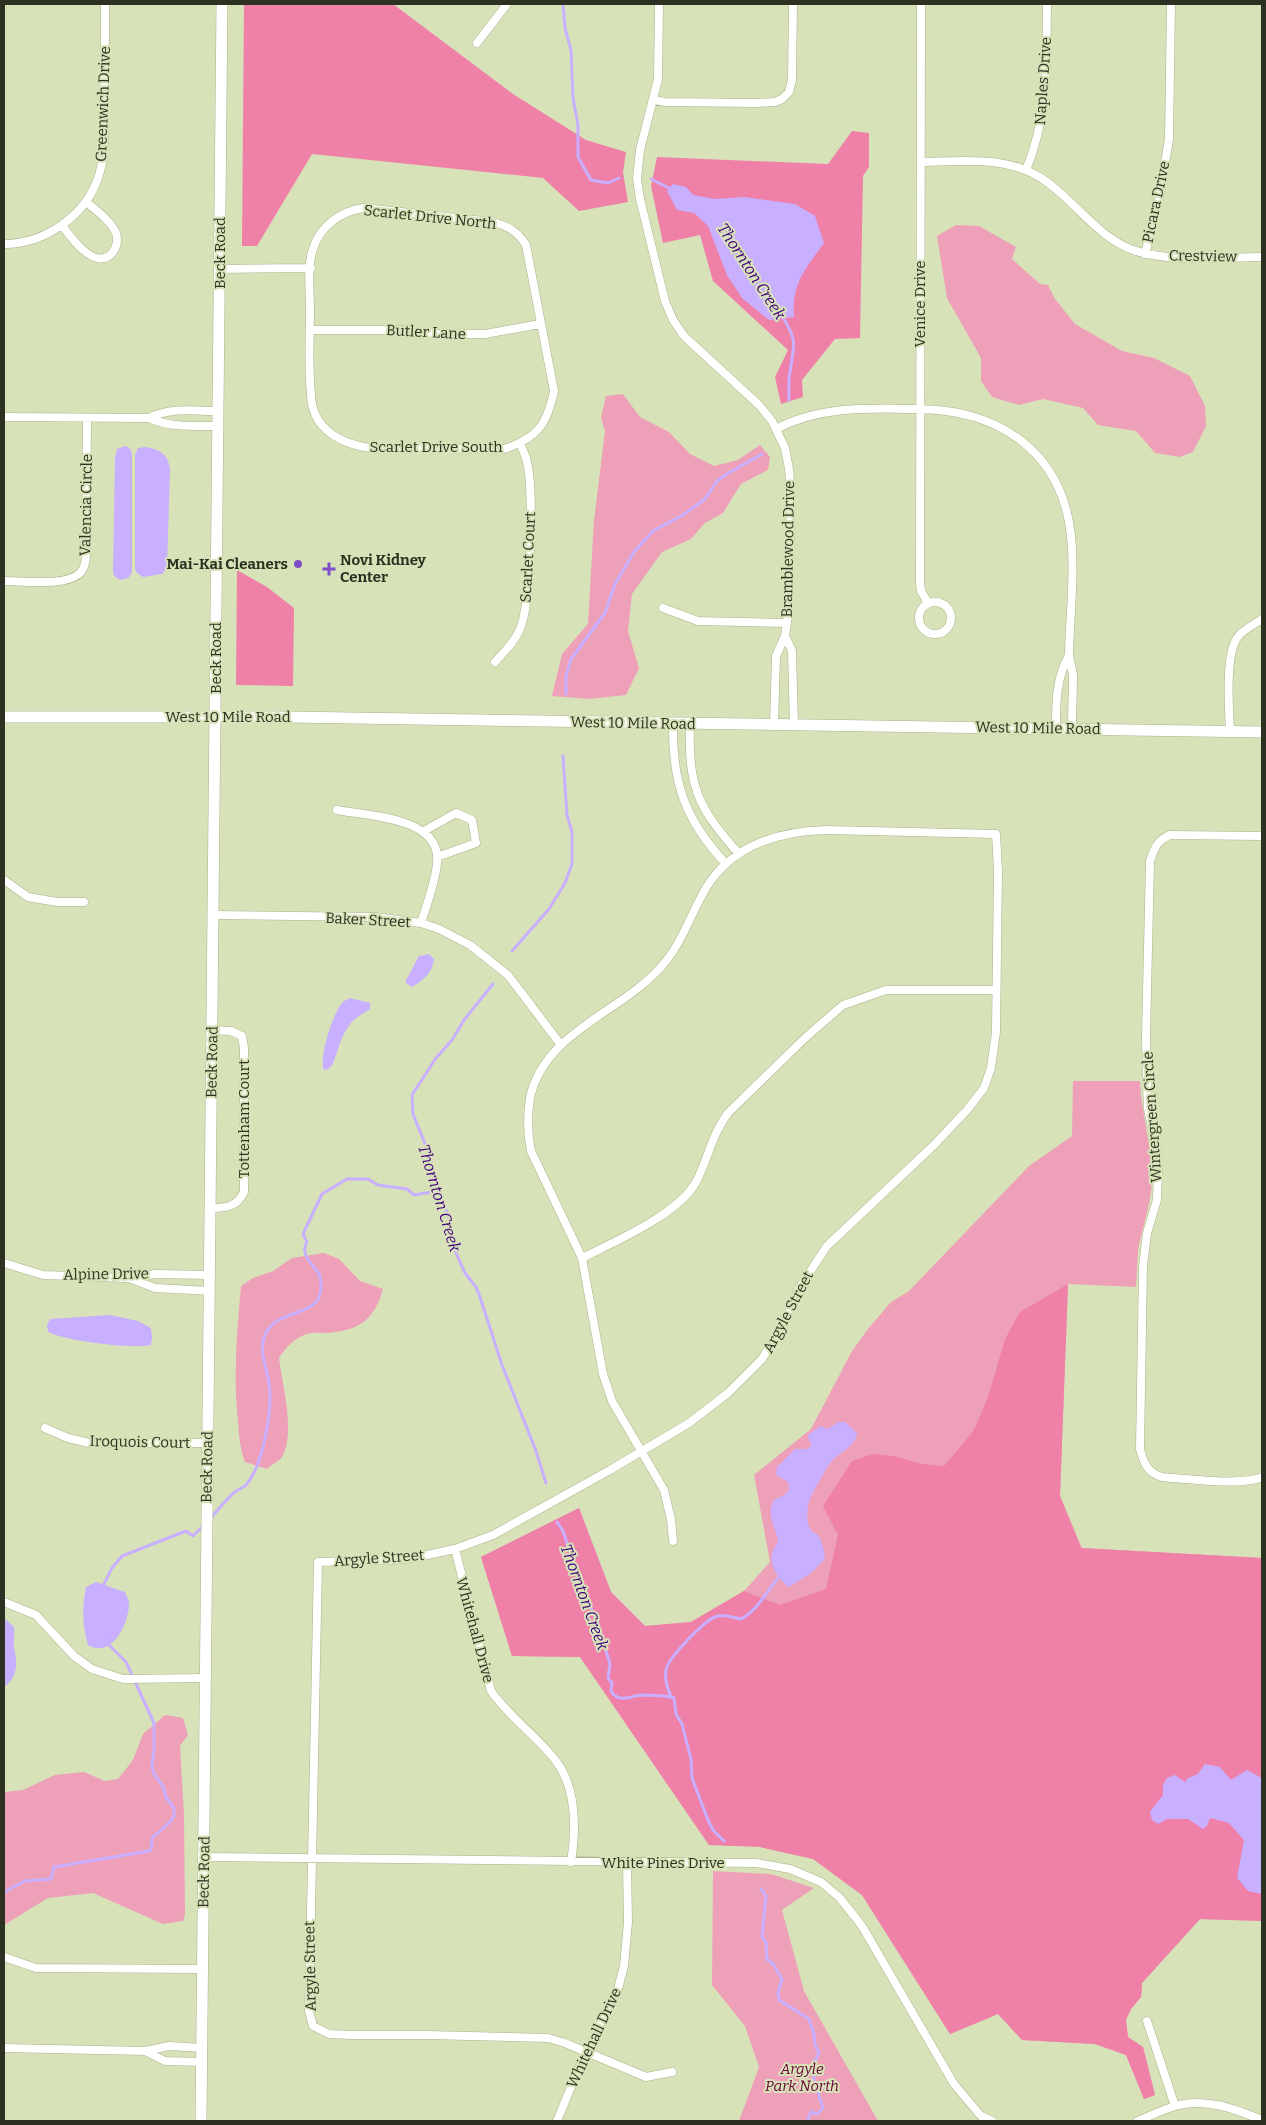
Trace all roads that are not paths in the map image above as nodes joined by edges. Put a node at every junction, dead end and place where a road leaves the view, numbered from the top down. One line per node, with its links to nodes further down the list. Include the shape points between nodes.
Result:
1 (105, 4): 13 (street, Greenwich Drive, via 103,151 99,176)
2 (222, 4): 19 (main road, Beck Road)
3 (659, 4): 10 (street, Bramblewood Drive, via 658,79)
4 (793, 4): 10 (street, via 792,80 789,92 782,99 756,104)
5 (921, 4): 11 (street, Venice Drive)
6 (1047, 4): 12 (street, Naples Drive, via 1044,110)
7 (1171, 4): 16 (street, Picara Drive, via 1169,139)
8 (503, 5): 9 (street)
9 (477, 43)
10 (654, 100): 28 (street, Bramblewood Drive, via 640,150 637,188 669,312 684,336 759,405)
11 (922, 162): 12 (street, via 1004,163); 22 (street, Venice Drive)
12 (1026, 170): 16 (street, Picara Drive, via 1046,181 1104,233)
13 (86, 202): 14 (street, Greenwich Drive); 14 (street, via 116,234 116,246 110,255 100,258 87,254)
14 (62, 225): 15 (street, Greenwich Drive, via 36,238)
15 (4, 244)
16 (1145, 254): 17 (street, Crestview)
17 (1262, 257)
18 (311, 268): 19 (street); 20 (street, Scarlet Drive North, via 313,248 321,232 333,220 352,210 364,208 493,222 508,226 526,245); 21 (street, Scarlet Drive South)
19 (219, 269): 23 (main road, Beck Road)
20 (540, 324): 21 (street, Butler Lane, via 485,334); 29 (street, Scarlet Drive South, via 554,390 544,424)
21 (310, 330): 29 (street, Scarlet Drive South, via 311,396 317,418 328,432 352,445 396,450 504,449)
22 (920, 409): 28 (street, via 834,410 799,418); 31 (street, Venice Drive, via 920,583); 36 (street, via 959,412 992,422 1028,447 1054,480 1068,519 1072,547)
23 (218, 411): 26 (street, via 172,410); 27 (main road, Beck Road)
24 (4, 417): 25 (street)
25 (87, 418): 26 (street); 30 (street, Valencia Circle, via 86,554 83,569 65,581)
26 (149, 418): 27 (street, via 172,426)
27 (218, 426): 39 (main road, Beck Road)
28 (776, 429): 34 (street, Bramblewood Drive, via 789,469 791,494)
29 (520, 444): 37 (street, Scarlet Court, via 527,462 530,493 526,608 516,637)
30 (4, 581)
31 (928, 603): 31 (street, via 942,604 951,616 949,626 936,634 926,631 919,622 920,611)
32 (663, 608): 34 (street, via 698,621)
33 (1262, 619): 46 (street, via 1238,636 1232,649 1228,692)
34 (787, 623): 35 (street, Bramblewood Drive)
35 (785, 636): 42 (street, Bramblewood Drive, via 776,656); 43 (street, Bramblewood Drive, via 792,651)
36 (1069, 655): 44 (street, via 1059,675); 45 (street, via 1073,674)
37 (495, 662)
38 (4, 716): 39 (main road, West 10 Mile Road)
39 (215, 718): 40 (main road, West 10 Mile Road); 58 (main road, Beck Road)
40 (673, 723): 41 (main road, West 10 Mile Road); 49 (street, via 674,766)
41 (690, 723): 42 (main road, West 10 Mile Road); 48 (street, via 690,765)
42 (774, 725): 43 (main road, West 10 Mile Road)
43 (794, 726): 44 (main road, West 10 Mile Road)
44 (1056, 728): 45 (main road, West 10 Mile Road)
45 (1072, 728): 46 (main road, West 10 Mile Road)
46 (1230, 731): 47 (main road, West 10 Mile Road)
47 (1262, 732)
48 (694, 787): 49 (street); 53 (street, via 703,807)
49 (680, 791): 55 (street, via 705,839)
50 (337, 810): 51 (street, via 407,822)
51 (424, 830): 54 (street); 54 (street, via 456,813 472,820 476,842)
52 (1262, 836): 72 (street, Wintergreen Circle, via 1170,835 1160,839 1150,862 1147,1084 1158,1171 1157,1200 1147,1233 1143,1266 1140,1449 1151,1473 1162,1477 1240,1480)
53 (739, 854): 55 (street); 60 (street, Argyle Street, via 761,840 805,831 996,834)
54 (437, 858): 59 (street)
55 (726, 864): 62 (street, via 706,888 682,937 660,969)
56 (4, 880): 57 (street, via 28,896 57,902)
57 (84, 902)
58 (214, 916): 59 (street, Baker Street, via 375,917); 61 (main road, Beck Road)
59 (422, 923): 62 (street, Baker Street, via 470,945 492,961 525,995)
60 (995, 990): 64 (street, via 886,990 843,1006 728,1113 717,1127 709,1155 695,1184 682,1198 660,1216); 71 (street, Argyle Street, via 993,1057 988,1078 978,1096 934,1145 827,1246 798,1290 786,1320 762,1359 728,1393 689,1423)
61 (213, 1030): 63 (main road, Beck Road); 63 (street, Tottenham Court, via 231,1031 242,1036 244,1192 230,1207)
62 (562, 1045): 64 (street, via 550,1055 538,1074 527,1117 527,1136 539,1172 554,1196)
63 (211, 1208): 66 (main road, Beck Road)
64 (582, 1258): 71 (street, via 603,1374 612,1401)
65 (4, 1263): 67 (street, Alpine Drive, via 43,1275)
66 (210, 1275): 67 (street, Alpine Drive, via 155,1274); 68 (main road, Beck Road)
67 (127, 1278): 68 (street, via 155,1288)
68 (210, 1290): 70 (main road, Beck Road)
69 (45, 1428): 70 (street, Iroquois Court, via 89,1443)
70 (208, 1443): 76 (main road, Beck Road)
71 (641, 1452): 73 (street, via 664,1490); 74 (street, Argyle Street, via 493,1535)
72 (1262, 1476)
73 (673, 1541)
74 (455, 1549): 78 (street, Argyle Street, via 392,1560 318,1562); 79 (street, Whitehall Drive, via 491,1691 503,1708 556,1761 571,1793 574,1844)
75 (4, 1602): 76 (street, via 36,1615 74,1656 92,1669 123,1679)
76 (206, 1678): 77 (main road, Beck Road)
77 (204, 1857): 78 (street, White Pines Drive); 82 (main road, Beck Road)
78 (311, 1858): 79 (street, White Pines Drive); 87 (street, Argyle Street, via 309,2011 313,2026 329,2034 351,2036 548,2038)
79 (571, 1862): 80 (street, White Pines Drive)
80 (627, 1863): 87 (street, Whitehall Drive, via 628,1922 624,1966 618,1990); 94 (street, White Pines Drive, via 756,1863 790,1869 821,1882 840,1898 862,1926 954,2084 981,2116)
81 (4, 1957): 82 (street, via 36,1968)
82 (203, 1969): 85 (main road, Beck Road)
83 (1147, 2021): 90 (street)
84 (4, 2048): 86 (street)
85 (202, 2048): 86 (street, via 168,2046); 88 (main road, Beck Road)
86 (145, 2050): 88 (street, via 165,2061)
87 (586, 2052): 89 (street, Argyle Street, via 646,2077); 93 (street, Whitehall Drive)
88 (202, 2062): 92 (main road, Beck Road)
89 (672, 2072)
90 (1175, 2106): 91 (street, via 1214,2104); 95 (street)
91 (1262, 2120)
92 (201, 2121)
93 (557, 2121)
94 (992, 2121)
95 (1138, 2121)

